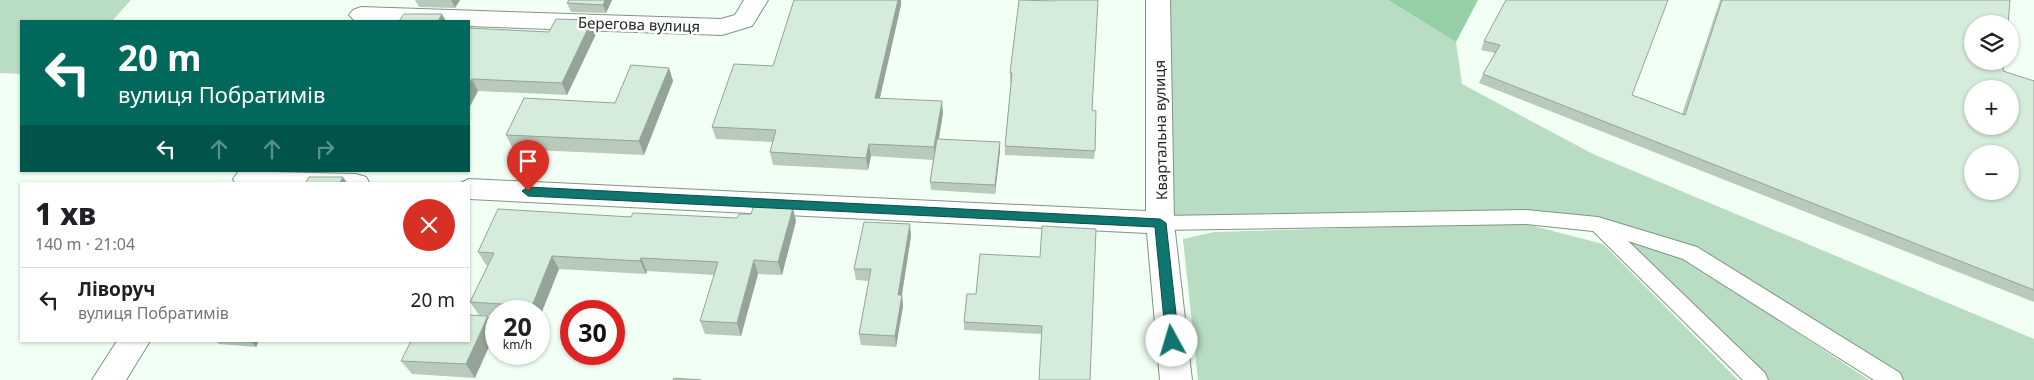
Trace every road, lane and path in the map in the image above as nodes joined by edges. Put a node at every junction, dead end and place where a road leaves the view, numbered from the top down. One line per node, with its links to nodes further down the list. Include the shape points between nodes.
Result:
1 (756, 0): 3 (street, Берегова вулиця, via 744,20 722,27)
2 (1158, 0): 7 (street, Квартальна вулиця)
3 (363, 12)
4 (248, 178): 5 (street)
5 (320, 182)
6 (470, 189): 7 (street)
7 (1160, 223): 8 (lane, via 1526,217); 11 (street, Квартальна вулиця)
8 (1598, 224): 12 (lane); 13 (lane, via 1690,253)
9 (133, 342): 10 (street)
10 (108, 380)
11 (1176, 380)
12 (1757, 380)
13 (1892, 380)

